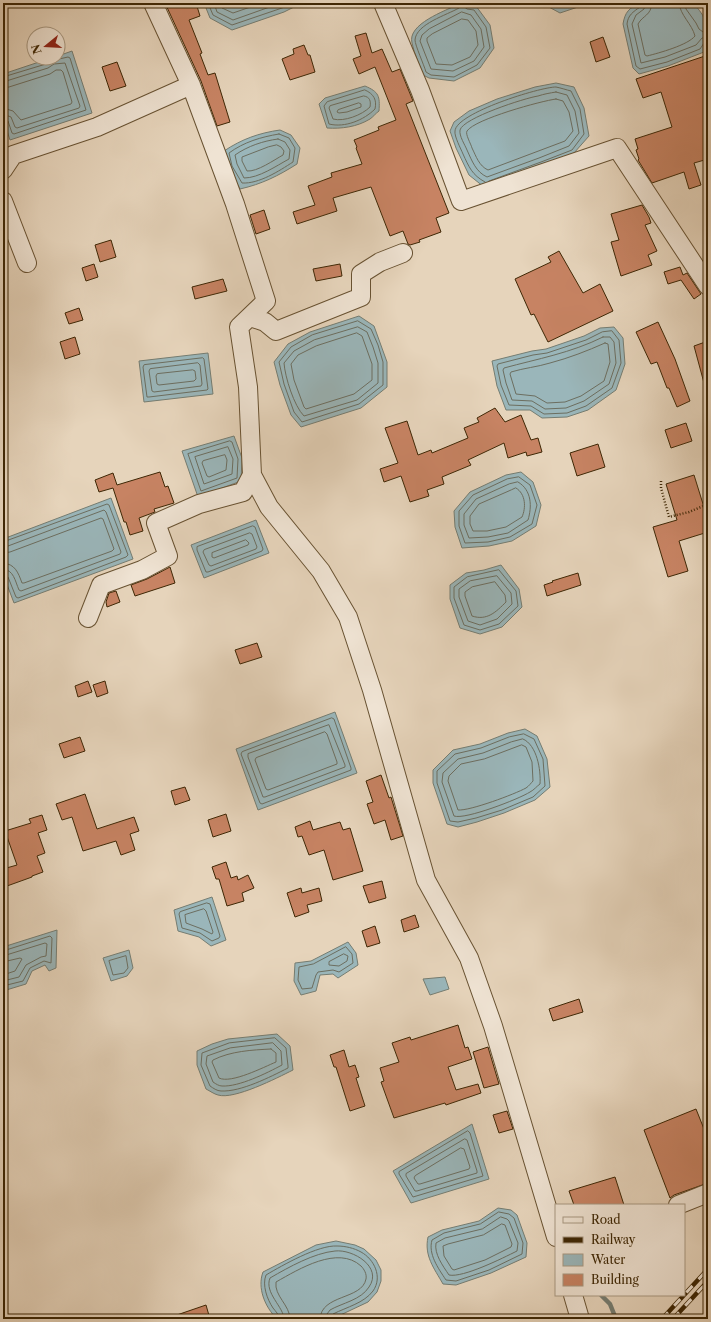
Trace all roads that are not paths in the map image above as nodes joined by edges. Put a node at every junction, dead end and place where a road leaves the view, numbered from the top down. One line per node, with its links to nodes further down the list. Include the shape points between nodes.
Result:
1 (152, 3): 3 (street)
2 (383, 3): 9 (street, via 420,90 461,201 617,148)
3 (191, 85): 4 (street, via 97,127 13,155); 10 (street, via 236,204 266,301)
4 (3, 170)
5 (3, 186): 6 (street)
6 (3, 201): 8 (street)
7 (403, 253): 10 (street, via 380,262 361,274 361,296 348,303 276,331 265,322)
8 (27, 263)
9 (708, 286)
10 (250, 317): 11 (street, via 239,327 248,386)
11 (252, 475): 12 (street, via 243,492 199,504 156,523 168,556 142,570 101,585); 15 (street, via 269,507 321,571 348,617 372,690 426,880 469,958 493,1026)
12 (88, 618)
13 (708, 1193): 14 (street)
14 (680, 1204)
15 (555, 1234)
16 (573, 1296): 17 (street)
17 (580, 1319)

